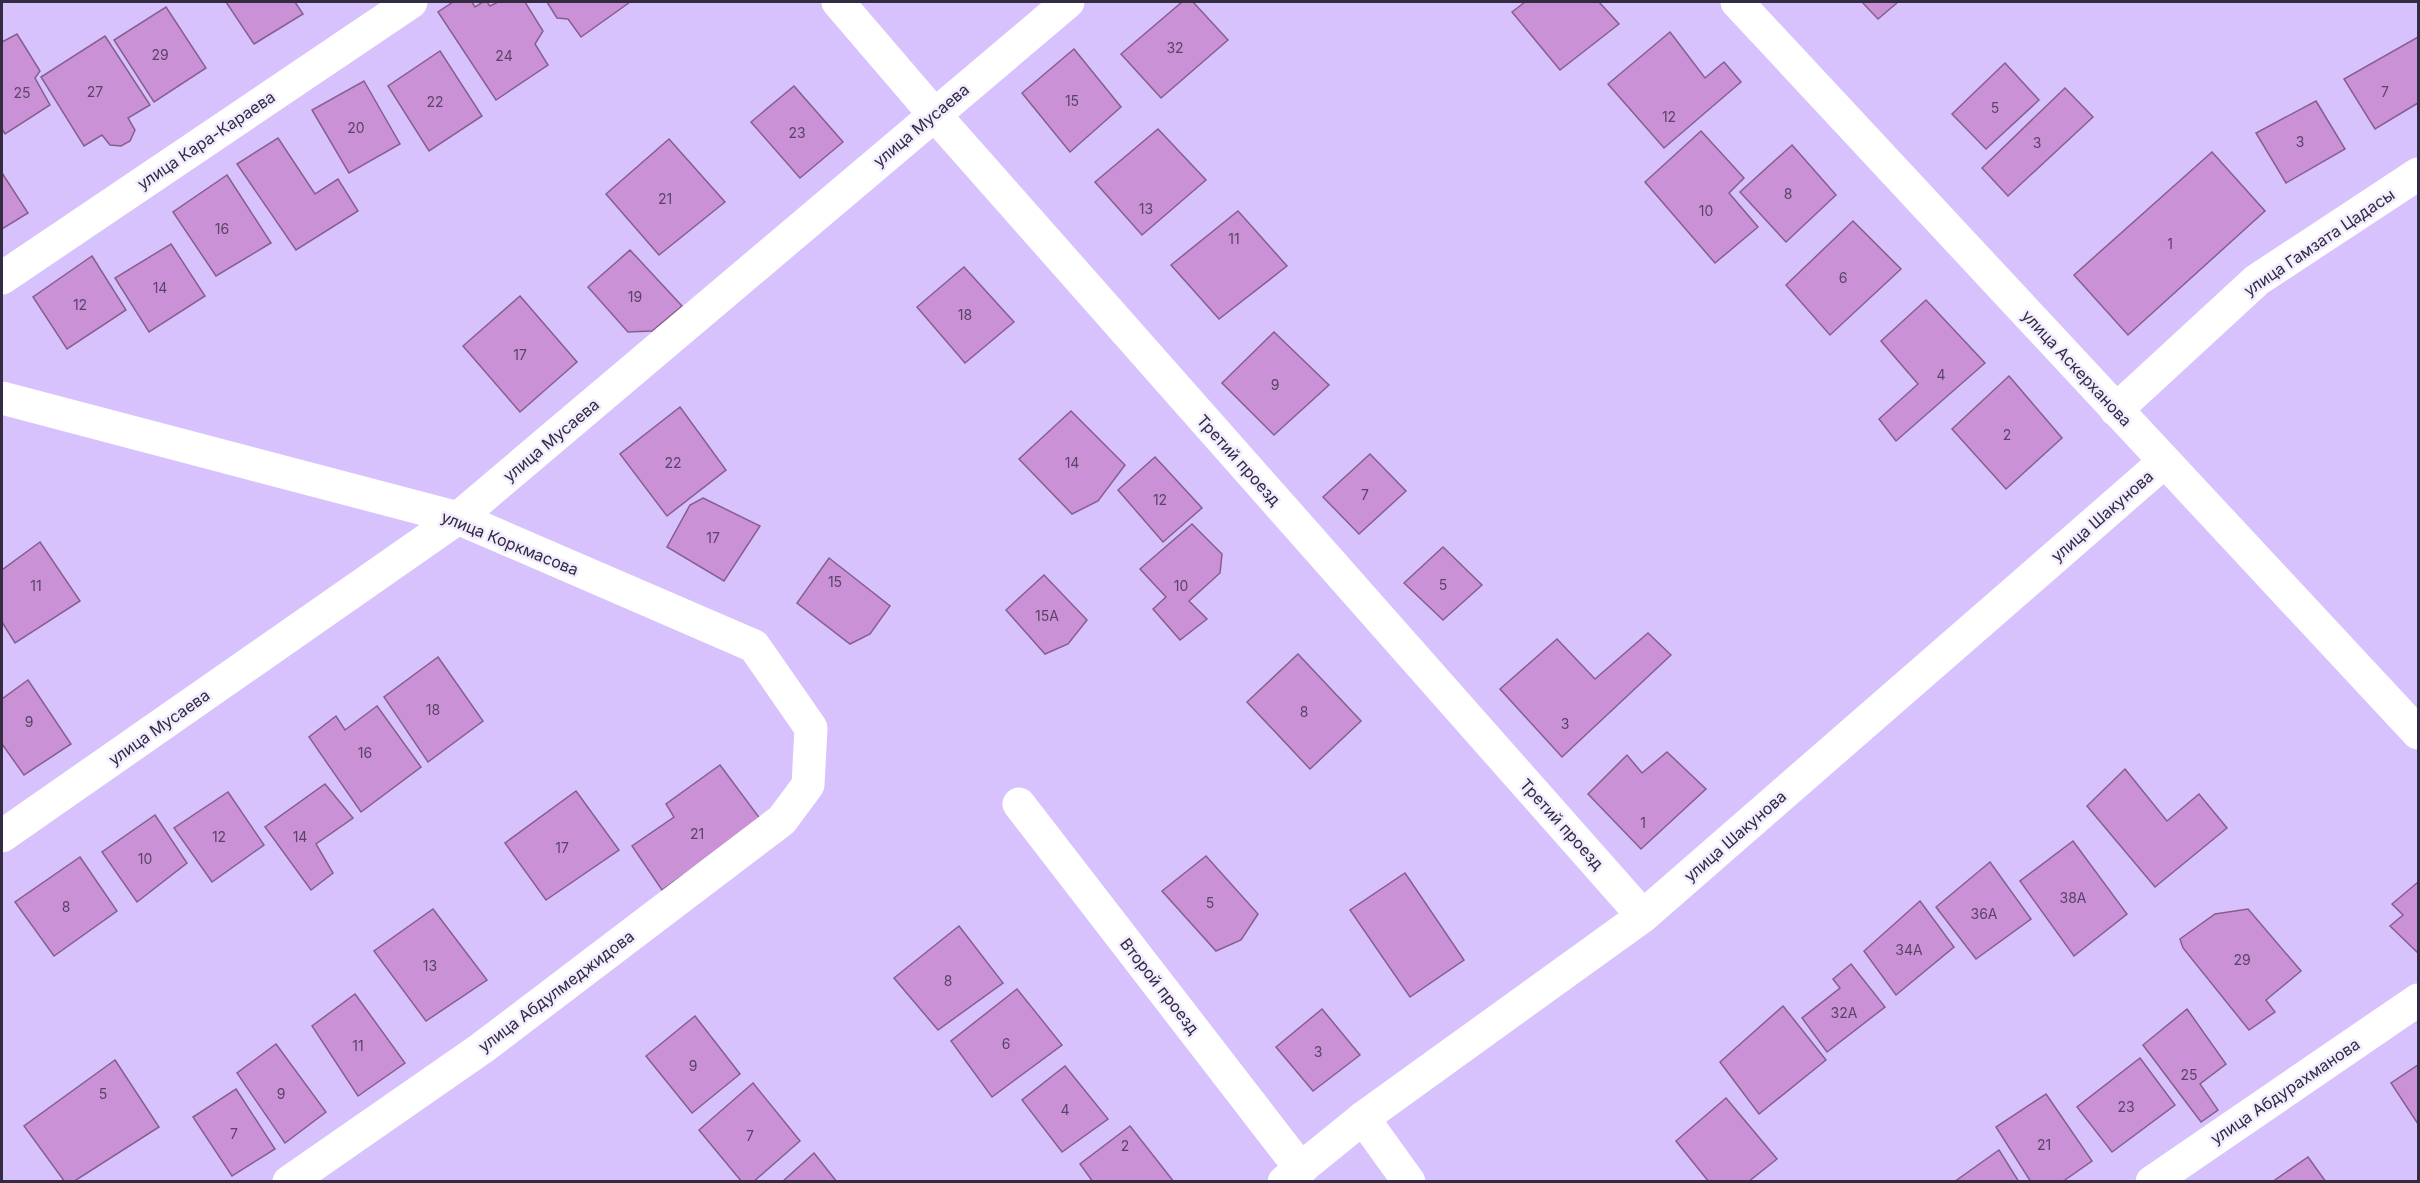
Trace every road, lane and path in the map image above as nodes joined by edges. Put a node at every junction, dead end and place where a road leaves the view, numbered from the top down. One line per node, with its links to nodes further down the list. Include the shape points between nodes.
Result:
1 (411, 2): 7 (street, улица Кара-Караева)
2 (838, 2): 5 (street, Третий проезд)
3 (1068, 2): 5 (street, улица Мусаева)
4 (1737, 2): 9 (street, улица Аскерханова)
5 (934, 114): 11 (street, улица Мусаева); 16 (street, Третий проезд)
6 (2418, 174): 9 (street, улица Гамзата Цадасы, via 2257,280)
7 (2, 278)
8 (2, 398): 11 (street, улица Коркмасова)
9 (2116, 410): 10 (street, улица Аскерханова)
10 (2164, 462): 12 (street, улица Аскерханова); 16 (street, улица Шакунова)
11 (458, 518): 13 (street, улица Коркмасова, via 754,646 811,728); 15 (street, улица Мусаева)
12 (2418, 733)
13 (808, 785): 20 (street, улица Абдулмеджидова, via 782,820 482,1048)
14 (1019, 804): 19 (street, Второй проезд)
15 (2, 837)
16 (1643, 916): 18 (street, улица Шакунова)
17 (2418, 1000): 22 (street, улица Абдурахманова)
18 (1364, 1118): 19 (street, улица Шакунова); 21 (street)
19 (1292, 1175)
20 (289, 1182)
21 (1409, 1182)
22 (2152, 1182)

